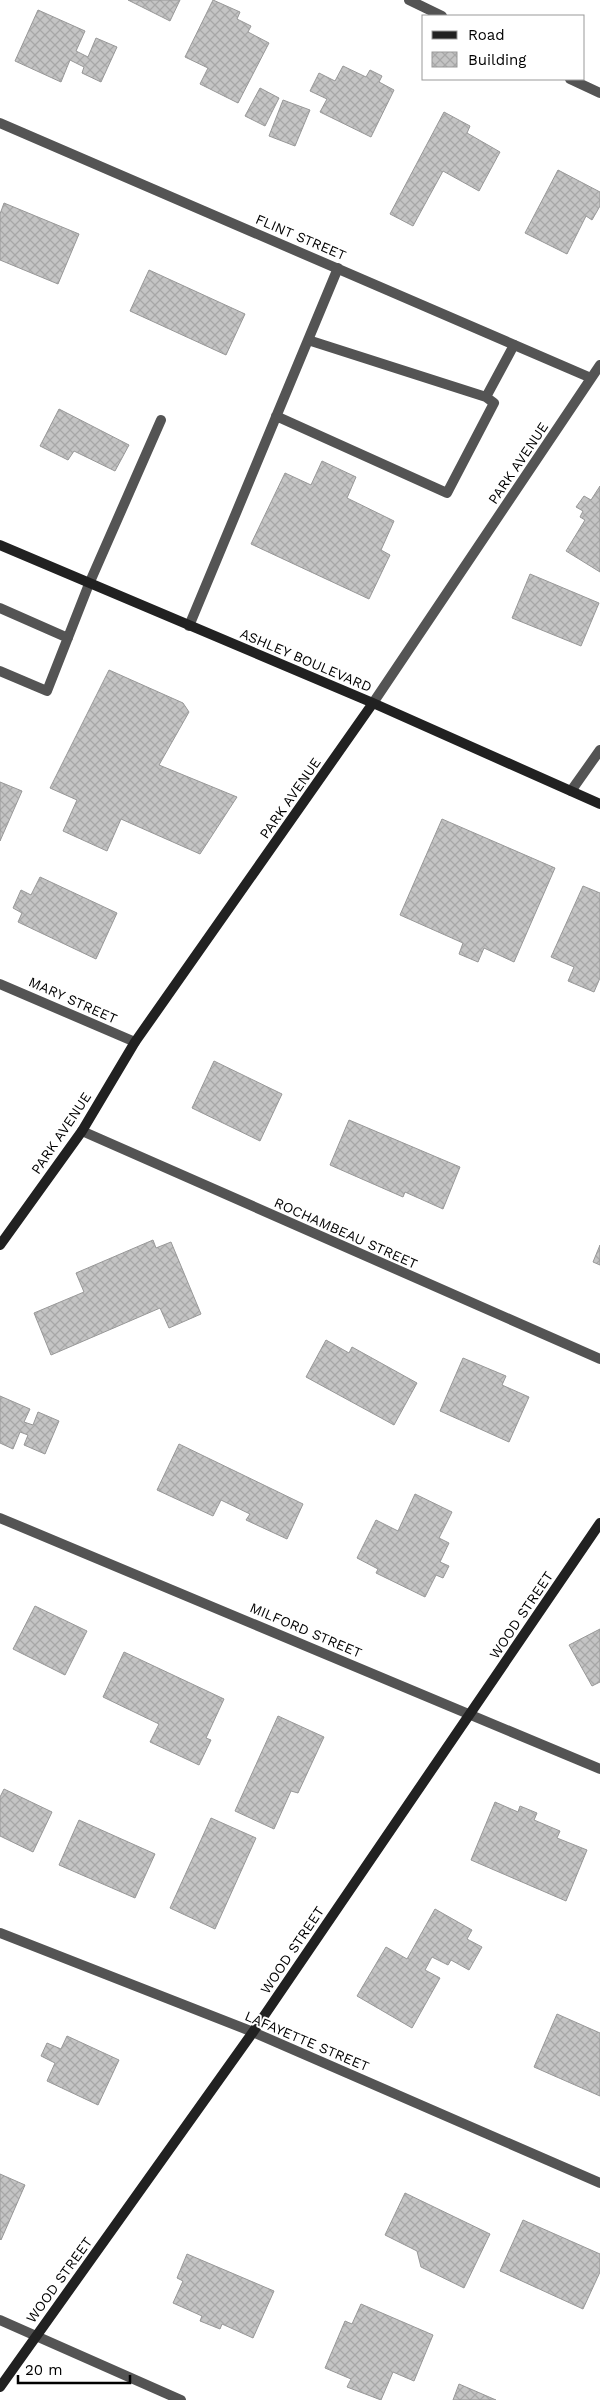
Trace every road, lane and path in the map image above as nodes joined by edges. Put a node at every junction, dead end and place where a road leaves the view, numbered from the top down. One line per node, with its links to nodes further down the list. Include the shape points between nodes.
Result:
1 (409, 0): 2 (street)
2 (440, 15)
3 (572, 80): 4 (street)
4 (600, 93)
5 (0, 123): 6 (street, FLINT STREET)
6 (338, 268): 7 (street); 8 (street, FLINT STREET)
7 (308, 340): 11 (street); 12 (street)
8 (514, 344): 10 (street, FLINT STREET); 11 (street)
9 (600, 365): 10 (street, PARK AVENUE)
10 (591, 378): 20 (street, PARK AVENUE)
11 (486, 397): 12 (street, via 494,403 447,494)
12 (276, 416): 17 (street)
13 (161, 420): 15 (street)
14 (0, 545): 15 (street, ASHLEY BOULEVARD)
15 (89, 584): 17 (street, ASHLEY BOULEVARD); 18 (street)
16 (0, 608): 18 (street)
17 (188, 626): 20 (street, ASHLEY BOULEVARD)
18 (68, 638): 19 (street, via 46,691)
19 (0, 671)
20 (374, 703): 22 (street, ASHLEY BOULEVARD); 25 (street, PARK AVENUE)
21 (600, 750): 22 (street)
22 (571, 791): 23 (street, ASHLEY BOULEVARD)
23 (600, 804)
24 (0, 984): 25 (street, MARY STREET)
25 (135, 1042): 26 (street, PARK AVENUE)
26 (82, 1131): 27 (street, PARK AVENUE); 28 (street, ROCHAMBEAU STREET)
27 (0, 1245)
28 (600, 1359)
29 (0, 1518): 31 (street, MILFORD STREET)
30 (600, 1523): 31 (street, WOOD STREET)
31 (471, 1713): 32 (street, MILFORD STREET); 34 (street, WOOD STREET)
32 (600, 1769)
33 (0, 1933): 34 (street, LAFAYETTE STREET)
34 (253, 2032): 35 (street, LAFAYETTE STREET); 37 (street, WOOD STREET)
35 (600, 2183)
36 (0, 2320): 37 (street)
37 (35, 2337): 38 (street, WOOD STREET); 39 (street)
38 (0, 2387)
39 (181, 2400)

